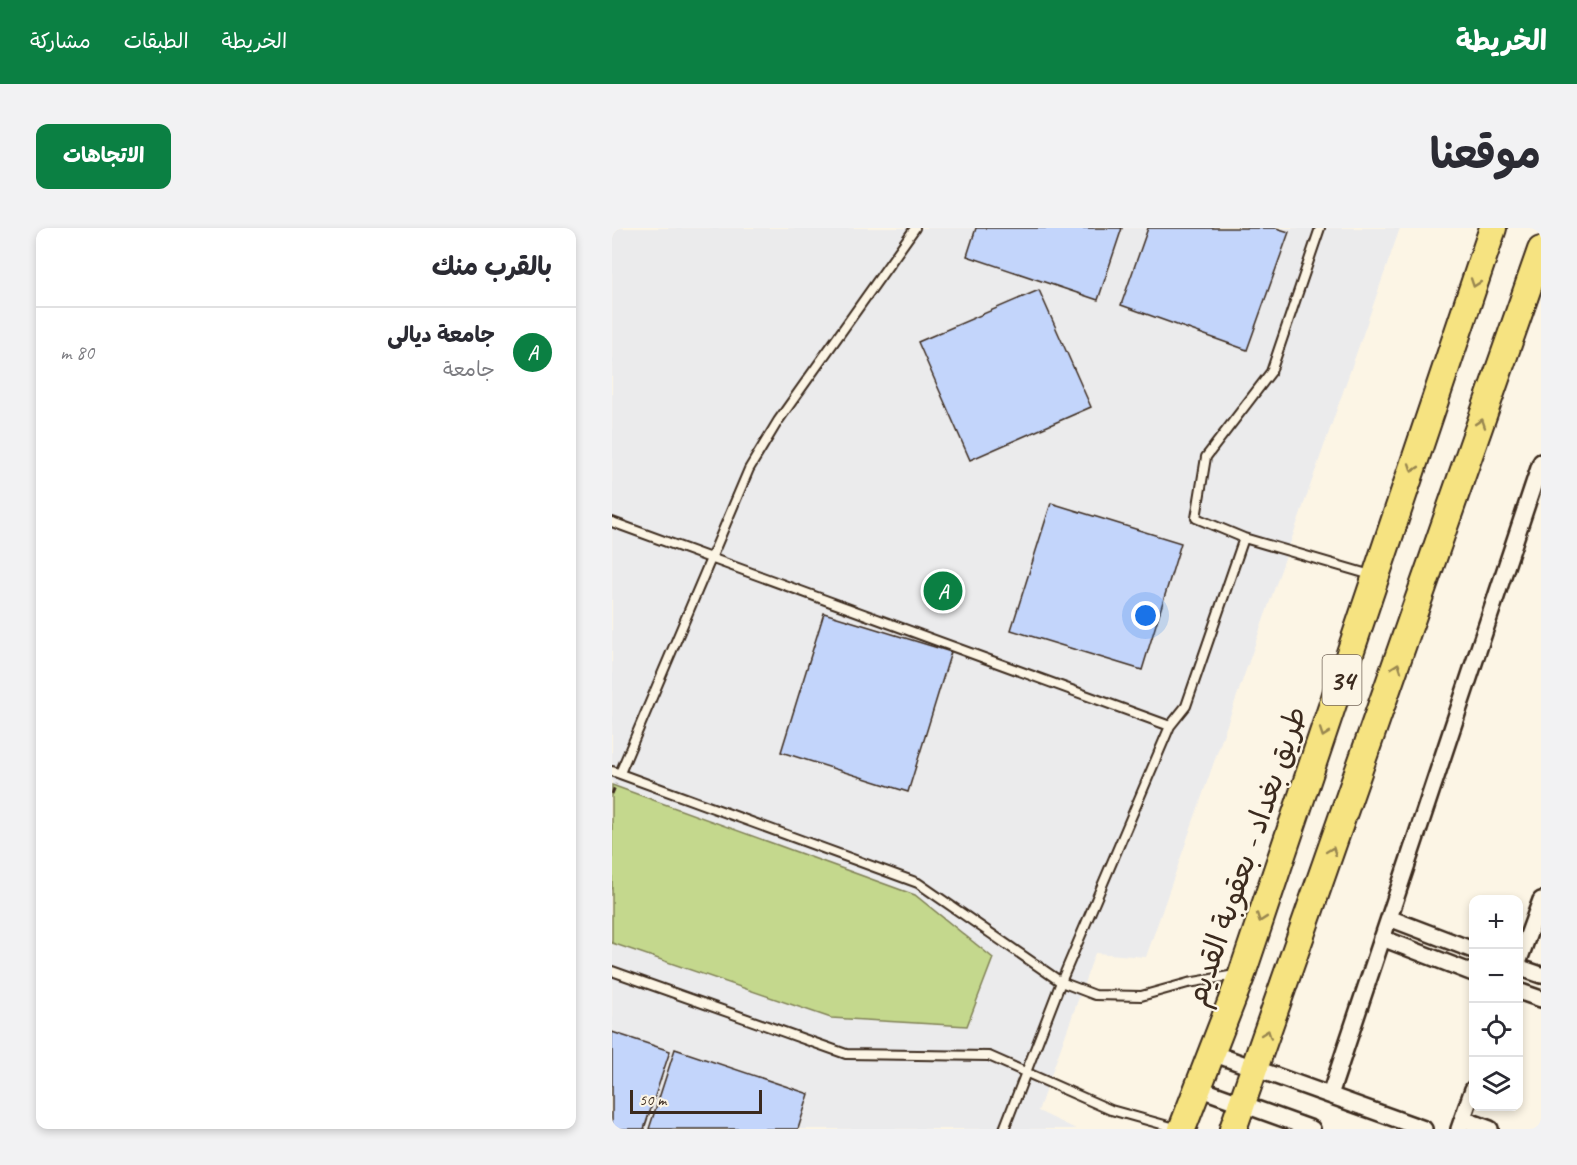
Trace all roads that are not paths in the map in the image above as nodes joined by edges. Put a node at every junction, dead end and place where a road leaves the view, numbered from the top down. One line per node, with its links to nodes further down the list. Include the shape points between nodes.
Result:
1 (915, 228): 9 (lane, via 778,421 749,469)
2 (1320, 228): 8 (lane, via 1271,372 1206,457 1196,518)
3 (1493, 228): 10 (highway, طريق بغداد - بعقوبة القديم / 34, one-way to 10)
4 (1541, 250): 27 (highway, 34, one-way to 4)
5 (1541, 462): 6 (street)
6 (1534, 506): 14 (street)
7 (612, 522): 9 (lane)
8 (1244, 538): 10 (lane); 11 (lane, via 1186,706)
9 (712, 559): 11 (lane); 12 (lane)
10 (1376, 577): 21 (highway, طريق بغداد - بعقوبة القديم / 34, one-way to 21)
11 (1170, 726): 23 (lane)
12 (616, 772): 23 (lane, via 918,883)
13 (1541, 900): 17 (street)
14 (1389, 918): 15 (street); 16 (street)
15 (1382, 938): 20 (street); 30 (street)
16 (1470, 949)
17 (1523, 951)
18 (1523, 967): 22 (street)
19 (612, 971): 28 (lane, via 846,1054 990,1056)
20 (1469, 972)
21 (1242, 974): 23 (lane, via 1141,996 1095,995); 26 (highway, طريق بغداد - بعقوبة القديم / 34)
22 (1541, 975)
23 (1061, 982): 28 (lane)
24 (1523, 993): 25 (street)
25 (1541, 999)
26 (1212, 1053): 27 (street); 29 (highway, طريق بغداد - بعقوبة القديم / 34)
27 (1255, 1068): 30 (street); 32 (highway, 34)
28 (1028, 1071): 34 (lane); 35 (lane, via 1111,1110)
29 (1198, 1088): 32 (street); 35 (highway, طريق بغداد - بعقوبة القديم / 34)
30 (1330, 1095): 38 (street)
31 (1469, 1101): 33 (street)
32 (1242, 1105): 36 (highway, 34); 37 (street)
33 (1461, 1124): 39 (street)
34 (1004, 1129)
35 (1181, 1129)
36 (1233, 1129)
37 (1312, 1129)
38 (1424, 1129)
39 (1490, 1129)

